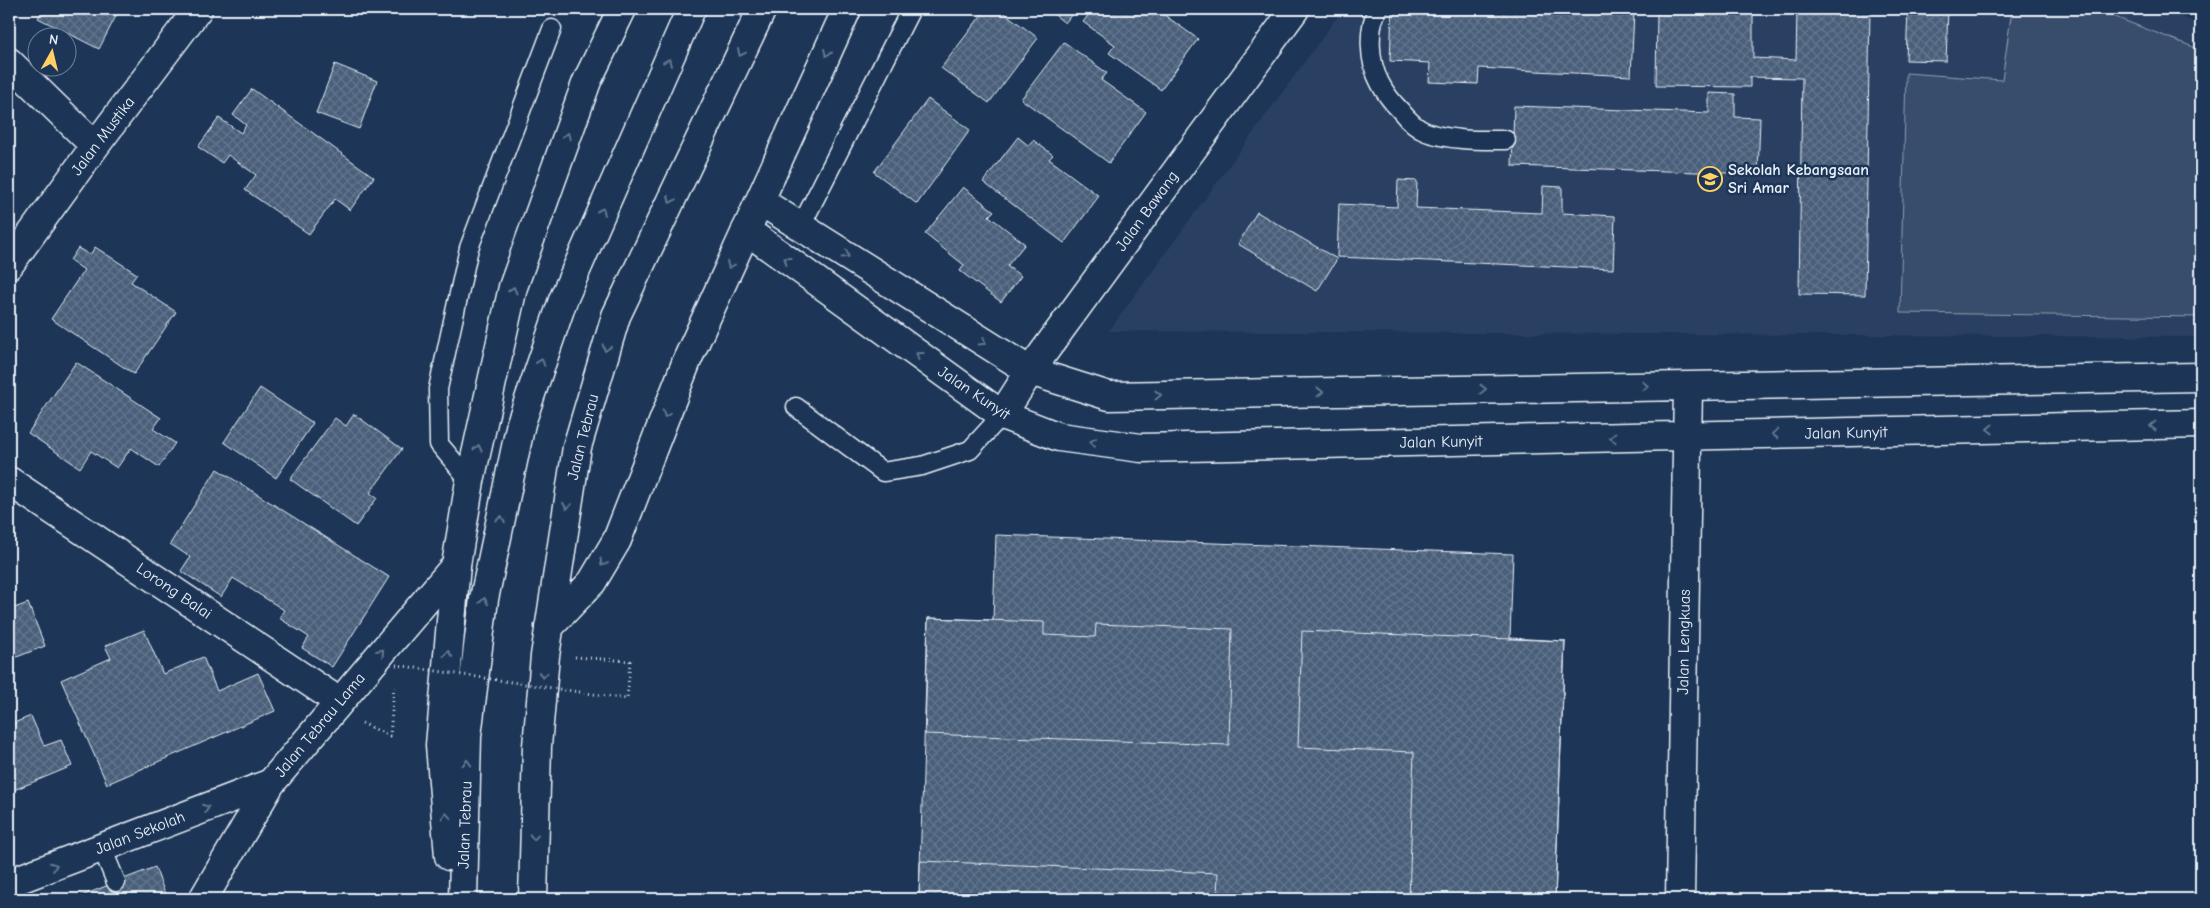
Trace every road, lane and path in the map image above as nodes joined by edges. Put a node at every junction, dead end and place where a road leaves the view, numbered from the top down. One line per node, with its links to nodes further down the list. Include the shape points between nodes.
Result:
1 (198, 9): 12 (main road, Jalan Mustika)
2 (622, 9): 24 (main road, one-way to 2, via 514,286 587,81)
3 (691, 9): 38 (main road, Jalan Tebrau, one-way to 3, via 467,736 484,599 521,423 562,300)
4 (762, 9): 27 (main road, Jalan Tebrau, one-way to 27, via 616,316 577,447)
5 (847, 9): 13 (main road, one-way to 13)
6 (911, 9): 14 (lane)
7 (1294, 9): 17 (main road, Jalan Bawang)
8 (1378, 9): 11 (lane, via 1372,35 1372,59 1378,81 1410,122 1424,131 1444,137)
9 (552, 30): 24 (lane, via 468,248 438,389 439,444)
10 (9, 62): 12 (main road)
11 (1506, 140)
12 (95, 146): 16 (main road, Jalan Mustika)
13 (760, 201): 14 (main road); 15 (main road)
14 (801, 226): 17 (main road, one-way to 17)
15 (746, 230): 21 (main road, Jalan Kunyit, one-way to 15); 27 (main road, one-way to 27, via 688,358 617,540 592,582)
16 (9, 265)
17 (1030, 371): 19 (main road, one-way to 19, via 1109,396); 21 (main road, Jalan Bawang)
18 (2201, 377): 19 (main road)
19 (1688, 386): 23 (main road, Jalan Lengkuas)
20 (796, 407): 21 (lane, via 883,472 922,466 970,450)
21 (1002, 415): 23 (main road, Jalan Kunyit, one-way to 21, via 1141,448 1059,437)
22 (2201, 424): 23 (main road, Jalan Kunyit, one-way to 23)
23 (1688, 436): 40 (main road, Jalan Lengkuas)
24 (470, 481): 26 (main road)
25 (9, 482): 31 (main road, Lorong Balai)
26 (456, 565): 31 (main road, Jalan Tebrau Lama, one-way to 26); 37 (main road, one-way to 26, via 440,745)
27 (549, 627): 28 (main road, Jalan Tebrau)
28 (545, 656): 29 (path, bridge, via 630,661 627,699 396,665); 39 (main road, Jalan Tebrau, one-way to 39, via 537,746)
29 (395, 674)
30 (394, 683): 31 (path, via 390,736)
31 (336, 705): 32 (main road, Jalan Tebrau Lama)
32 (271, 783): 33 (main road, Jalan Sekolah, one-way to 32); 36 (main road, Jalan Tebrau Lama)
33 (102, 848): 34 (lane); 35 (main road, Jalan Sekolah, one-way to 33)
34 (116, 882)
35 (9, 883)
36 (203, 899)
37 (456, 899)
38 (463, 899)
39 (533, 899)
40 (1680, 899)

